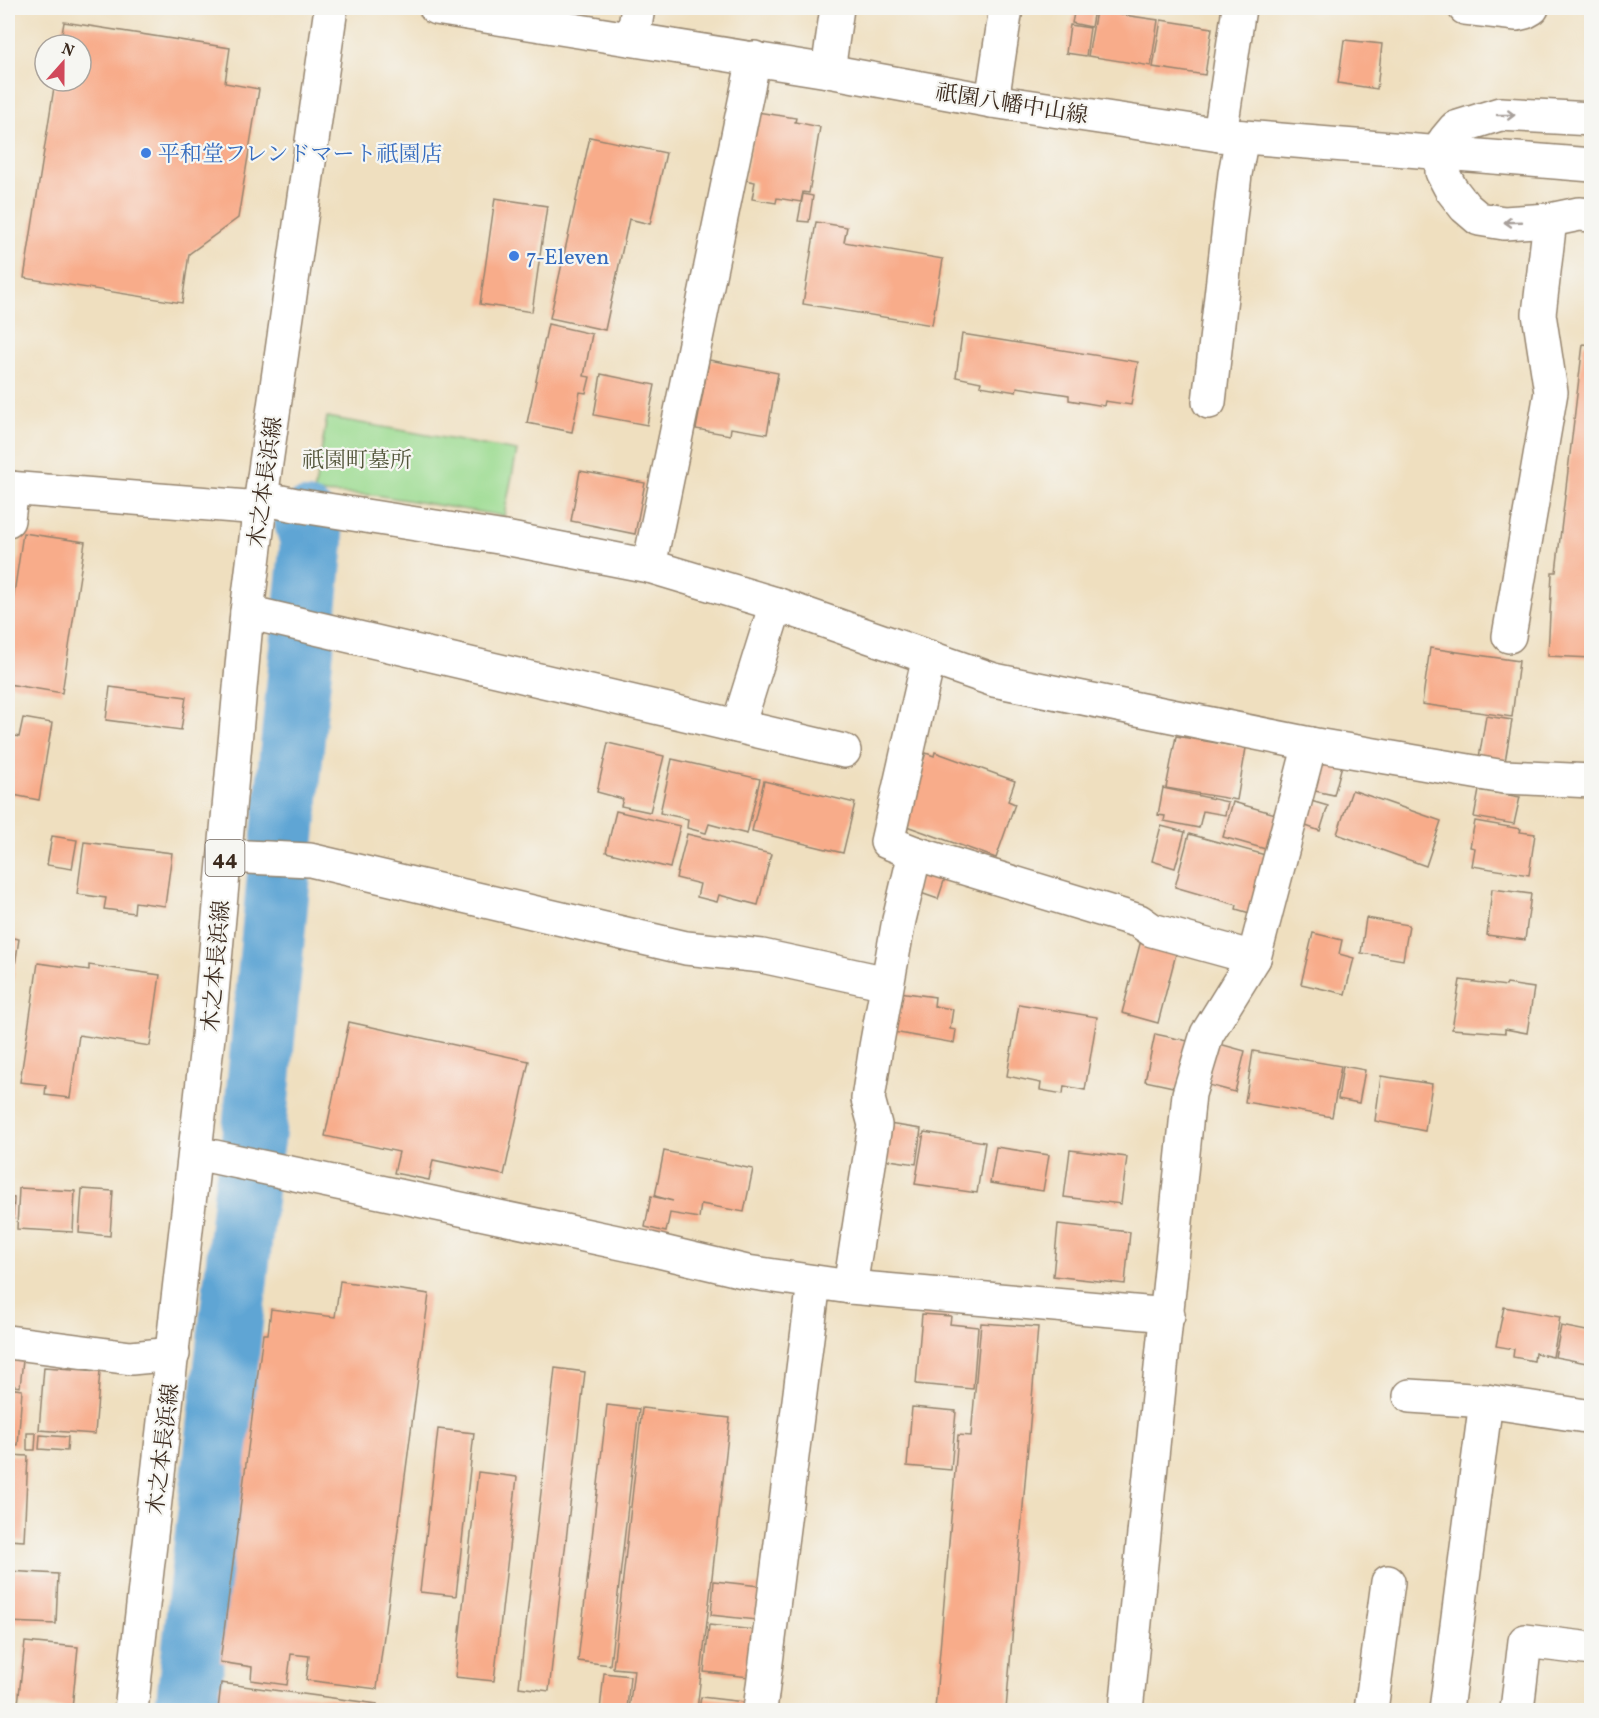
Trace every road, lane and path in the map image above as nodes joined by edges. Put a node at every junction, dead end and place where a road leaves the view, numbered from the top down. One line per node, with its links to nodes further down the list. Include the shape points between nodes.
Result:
1 (331, 8): 20 (street, 木之本長浜線 / 44)
2 (436, 8): 8 (street, 祇園八幡中山線)
3 (837, 8): 10 (street)
4 (1006, 8): 11 (street)
5 (1239, 8): 13 (street)
6 (1465, 8): 7 (street, via 1517,14)
7 (1532, 8)
8 (636, 23): 9 (street, 祇園八幡中山線)
9 (754, 58): 10 (street, 祇園八幡中山線); 22 (street)
10 (828, 71): 11 (street, 祇園八幡中山線)
11 (992, 101): 13 (street, 祇園八幡中山線)
12 (1592, 119): 14 (street, one-way to 12, via 1445,140 1455,128 1500,114)
13 (1231, 136): 14 (street, 祇園八幡中山線); 18 (street, via 1235,174)
14 (1442, 153): 15 (street, 祇園八幡中山線); 17 (street, one-way to 14, via 1504,223 1479,219 1451,189 1442,172)
15 (1592, 165)
16 (1592, 215): 17 (street)
17 (1550, 220): 25 (street, via 1539,314 1551,392)
18 (1209, 402)
19 (10, 488): 20 (street); 21 (street)
20 (261, 503): 22 (street, via 505,538); 24 (street, 木之本長浜線 / 44)
21 (8, 520)
22 (649, 566): 23 (street)
23 (776, 604): 26 (street); 27 (street)
24 (247, 612): 27 (street); 32 (street, 木之本長浜線 / 44)
25 (1509, 636)
26 (929, 657): 28 (street, via 994,680); 31 (street, via 887,842)
27 (738, 726): 29 (street)
28 (1310, 744): 30 (street, via 1504,777); 33 (street)
29 (844, 751)
30 (1592, 781)
31 (915, 853): 33 (street, via 1139,921 1152,930); 34 (street)
32 (225, 856): 34 (street, via 310,860 686,948 762,956); 35 (street, 木之本長浜線 / 44)
33 (1254, 958): 38 (street, via 1207,1034 1189,1094)
34 (887, 983): 37 (street, via 868,1099 875,1125)
35 (196, 1153): 36 (street, via 747,1272); 40 (street, 木之本長浜線 / 44)
36 (814, 1282): 37 (street); 47 (street)
37 (850, 1287): 38 (street)
38 (1168, 1315): 48 (street)
39 (8, 1342): 40 (street, via 131,1358)
40 (173, 1354): 46 (street, 木之本長浜線 / 44)
41 (1410, 1396): 42 (street)
42 (1486, 1401): 43 (street); 50 (street)
43 (1592, 1417)
44 (1388, 1582): 49 (street)
45 (1592, 1649): 51 (street, via 1525,1641)
46 (131, 1710)
47 (760, 1710)
48 (1126, 1710)
49 (1371, 1710)
50 (1446, 1710)
51 (1517, 1710)

